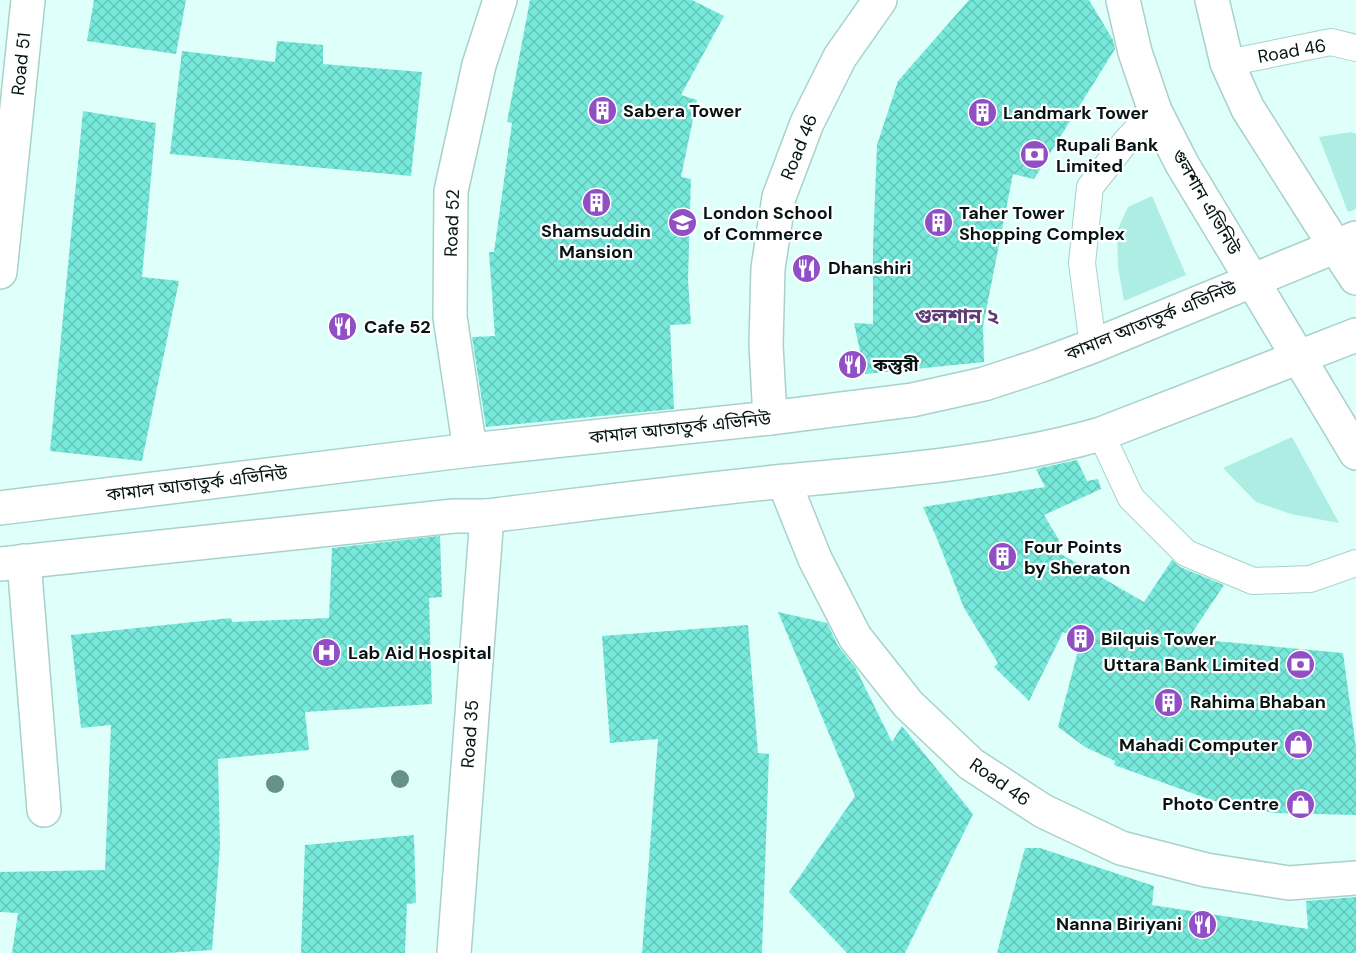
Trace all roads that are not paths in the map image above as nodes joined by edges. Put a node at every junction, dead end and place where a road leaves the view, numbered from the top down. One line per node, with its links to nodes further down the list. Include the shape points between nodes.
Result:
1 (28, 0): 10 (street, Road 51)
2 (500, 0): 18 (street, Road 52, via 479,65 451,190 450,317)
3 (880, 0): 16 (street, Road 46, via 840,57 807,123 779,197 768,268 766,345)
4 (1123, 0): 8 (street, গুলশান এভিনিউ)
5 (1212, 0): 7 (street)
6 (1356, 48): 7 (lane, Road 46, via 1331,42)
7 (1227, 63): 9 (street, via 1248,109)
8 (1155, 111): 12 (street, গুলশান এভিনিউ); 14 (lane, via 1089,187 1082,264)
9 (1345, 242): 11 (street); 12 (street, কামাল আতাতুর্ক এভিনিউ)
10 (0, 272)
11 (1356, 278)
12 (1252, 280): 14 (street, কামাল আতাতুর্ক এভিনিউ); 15 (street, গুলশান এভিনিউ)
13 (1356, 335): 15 (street)
14 (1093, 346): 16 (street, কামাল আতাতুর্ক এভিনিউ, via 995,380 923,398)
15 (1300, 358): 17 (street); 19 (street, গুলশান এভিনিউ)
16 (770, 418): 18 (street, কামাল আতাতুর্ক এভিনিউ)
17 (1101, 434): 20 (street, via 1017,455); 23 (lane, via 1131,498 1186,553 1253,581 1310,579)
18 (470, 450): 21 (street, কামাল আতাতুর্ক এভিনিউ)
19 (1356, 453)
20 (784, 482): 22 (street); 26 (street, Road 46, via 815,559 855,637 908,704 971,764 1043,811 1121,848 1206,870 1289,883)
21 (0, 508)
22 (487, 516): 24 (street, via 454,516); 27 (street, Road 35)
23 (1356, 562)
24 (12, 563): 25 (street)
25 (44, 810)
26 (1356, 878)
27 (454, 953)

